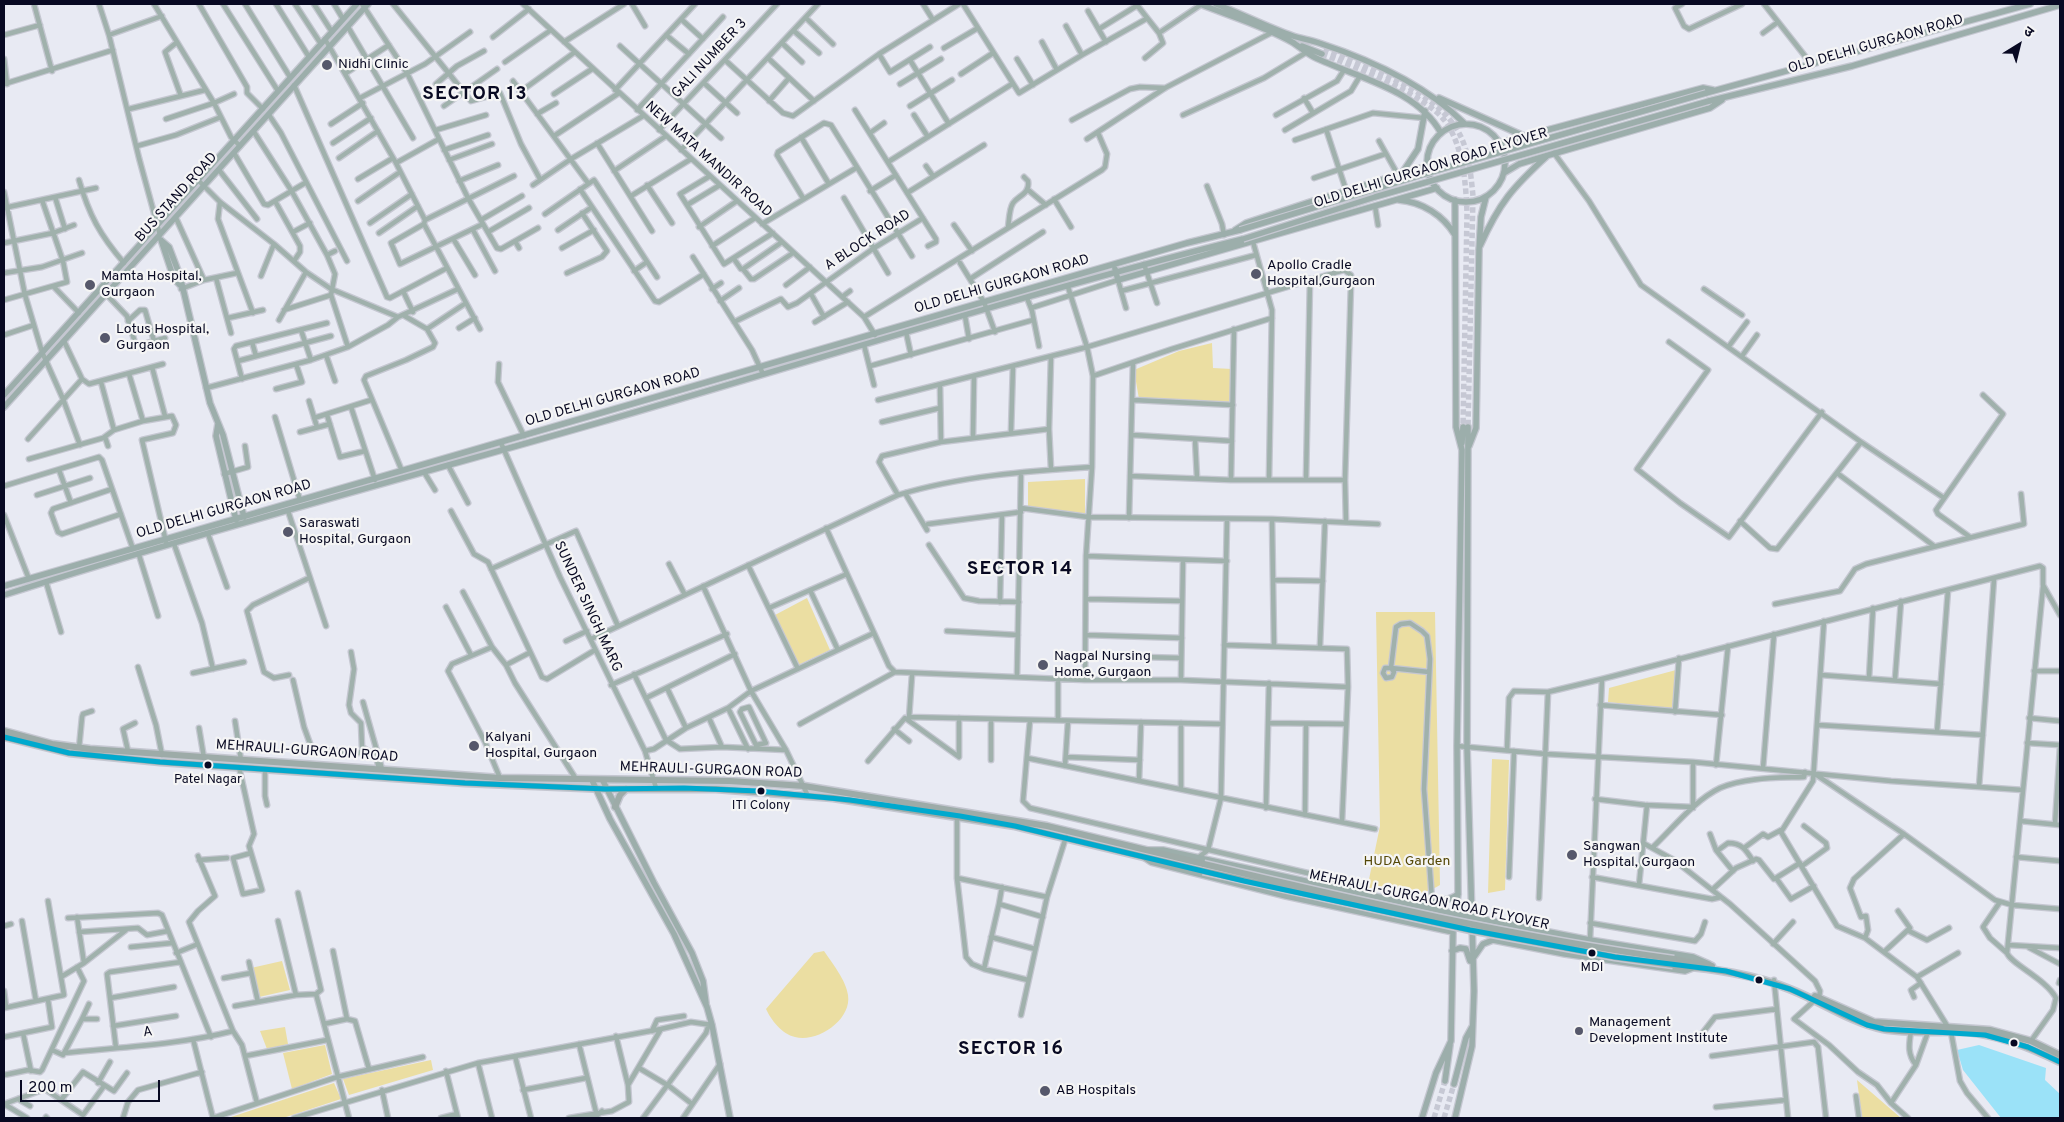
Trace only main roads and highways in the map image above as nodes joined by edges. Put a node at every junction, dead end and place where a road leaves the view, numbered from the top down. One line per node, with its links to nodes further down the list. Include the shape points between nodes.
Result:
1 (357, 4): 9 (main road, BUS STAND ROAD)
2 (1201, 4): 7 (main road)
3 (1216, 4): 7 (main road)
4 (2030, 4): 11 (main road, OLD DELHI GURGAON ROAD)
5 (365, 5): 10 (main road, BUS STAND ROAD)
6 (2060, 5): 13 (main road, OLD DELHI GURGAON ROAD, via 1852,66)
7 (1292, 39): 8 (main road); 12 (main road, via 1320,43 1371,64); 14 (main road, via 1307,52)
8 (1322, 52)
9 (285, 83): 10 (main road); 37 (main road, BUS STAND ROAD)
10 (292, 88): 29 (main road, BUS STAND ROAD)
11 (1716, 90): 17 (main road, via 1704,88); 27 (main road, OLD DELHI GURGAON ROAD FLYOVER, bridge)
12 (1425, 92): 15 (main road); 17 (main road)
13 (1726, 97): 19 (main road, via 1710,108); 31 (main road, OLD DELHI GURGAON ROAD FLYOVER, bridge, via 1375,197 1243,239)
14 (1425, 111): 16 (main road); 22 (main road, via 1418,149)
15 (1465, 124): 16 (main road); 18 (main road, via 1488,131)
16 (1442, 133): 20 (main road, via 1431,147)
17 (1528, 136): 18 (main road)
18 (1499, 143): 21 (main road, via 1504,154)
19 (1551, 154): 21 (main road, via 1519,164); 30 (main road, via 1514,186 1502,202)
20 (1428, 166): 22 (main road); 23 (main road, via 1429,176)
21 (1504, 173): 24 (main road, via 1495,189)
22 (1399, 174): 27 (main road, via 1246,223)
23 (1437, 188): 25 (main road); 26 (main road)
24 (1486, 196): 26 (main road, via 1470,202); 30 (main road)
25 (1392, 200): 28 (main road, via 1424,206); 33 (main road, via 1118,280)
26 (1455, 200): 28 (main road)
27 (1226, 234): 32 (main road, OLD DELHI GURGAON ROAD)
28 (1456, 237): 41 (main road, via 1456,427)
29 (161, 238): 38 (main road, BUS STAND ROAD); 39 (main road, via 169,247 180,276 206,388)
30 (1478, 250): 41 (main road, via 1476,428)
31 (1144, 264): 33 (main road, OLD DELHI GURGAON ROAD)
32 (1114, 266): 33 (main road); 34 (main road, OLD DELHI GURGAON ROAD)
33 (1116, 272): 34 (main road, OLD DELHI GURGAON ROAD, via 1027,298)
34 (986, 306): 35 (main road, OLD DELHI GURGAON ROAD, via 875,335); 35 (main road, OLD DELHI GURGAON ROAD, via 965,316 864,345)
35 (821, 353): 36 (main road, OLD DELHI GURGAON ROAD)
36 (761, 371): 42 (main road, OLD DELHI GURGAON ROAD, via 503,450); 42 (main road, OLD DELHI GURGAON ROAD, via 402,471)
37 (4, 395)
38 (4, 407)
39 (218, 424): 43 (main road); 44 (main road, via 216,436)
40 (1465, 427): 41 (main road)
41 (1465, 450): 63 (main road, via 1457,746); 67 (main road)
42 (376, 482): 43 (main road, OLD DELHI GURGAON ROAD, via 300,500); 45 (main road, OLD DELHI GURGAON ROAD, via 288,511 174,544)
43 (244, 518): 44 (main road, OLD DELHI GURGAON ROAD)
44 (236, 520): 45 (main road, OLD DELHI GURGAON ROAD)
45 (166, 543): 46 (main road, OLD DELHI GURGAON ROAD); 47 (main road, OLD DELHI GURGAON ROAD)
46 (50, 573): 47 (main road); 48 (main road, OLD DELHI GURGAON ROAD)
47 (49, 581): 49 (main road, OLD DELHI GURGAON ROAD)
48 (4, 586)
49 (4, 596)
50 (4, 731): 52 (main road, MEHRAULI-GURGAON ROAD, via 79,748 204,758)
51 (4, 737): 52 (main road, MEHRAULI-GURGAON ROAD, via 77,754)
52 (214, 762): 53 (main road, MEHRAULI-GURGAON ROAD)
53 (240, 764): 54 (main road, MEHRAULI-GURGAON ROAD); 54 (main road, MEHRAULI-GURGAON ROAD, via 265,769)
54 (383, 771): 55 (main road, MEHRAULI-GURGAON ROAD); 57 (main road, MEHRAULI-GURGAON ROAD, via 465,783)
55 (592, 780): 56 (main road, MEHRAULI-GURGAON ROAD); 57 (main road)
56 (603, 781): 58 (main road); 61 (main road, MEHRAULI-GURGAON ROAD, via 804,786)
57 (595, 789): 58 (main road, MEHRAULI-GURGAON ROAD); 80 (main road, via 674,934)
58 (606, 789): 59 (main road, MEHRAULI-GURGAON ROAD); 60 (main road)
59 (626, 789): 60 (main road); 61 (main road, MEHRAULI-GURGAON ROAD, via 716,789)
60 (615, 807): 80 (main road, via 692,953 703,981)
61 (957, 813): 62 (main road, MEHRAULI-GURGAON ROAD, via 1016,823)
62 (1143, 853): 64 (main road, via 1160,849); 69 (main road, via 1151,862 1208,878); 74 (main road, MEHRAULI-GURGAON ROAD FLYOVER, bridge, via 1569,944)
63 (1458, 894): 64 (main road, via 1447,900); 66 (main road)
64 (1406, 903): 65 (main road)
65 (1428, 908): 66 (main road); 69 (main road)
66 (1456, 914): 67 (main road); 70 (main road)
67 (1472, 917): 68 (main road); 73 (main road)
68 (1503, 923): 71 (main road); 75 (main road, via 1693,957)
69 (1424, 925): 70 (main road)
70 (1453, 932): 72 (main road)
71 (1500, 941): 73 (main road, via 1486,942); 76 (main road, via 1685,971)
72 (1452, 951): 78 (main road, via 1463,948 1468,951); 83 (main road)
73 (1474, 958): 78 (main road)
74 (1673, 962): 75 (main road, MEHRAULI-GURGAON ROAD FLYOVER); 76 (main road, MEHRAULI-GURGAON ROAD FLYOVER)
75 (1711, 965): 77 (main road)
76 (1695, 967): 77 (main road)
77 (1774, 982): 79 (main road)
78 (1474, 990): 81 (main road)
79 (1817, 999): 82 (main road, via 1874,1022); 82 (main road, via 1867,1025 1884,1029 1928,1032)
80 (706, 1007): 88 (main road)
81 (1472, 1025): 87 (main road); 90 (main road, via 1472,1046)
82 (1950, 1029): 84 (main road, via 1990,1030 2031,1041); 85 (main road, via 2004,1038)
83 (1451, 1041): 86 (main road); 89 (main road, via 1436,1073)
84 (2060, 1055)
85 (2060, 1062)
86 (1445, 1081)
87 (1454, 1084)
88 (730, 1118)
89 (1422, 1118)
90 (1456, 1118)

